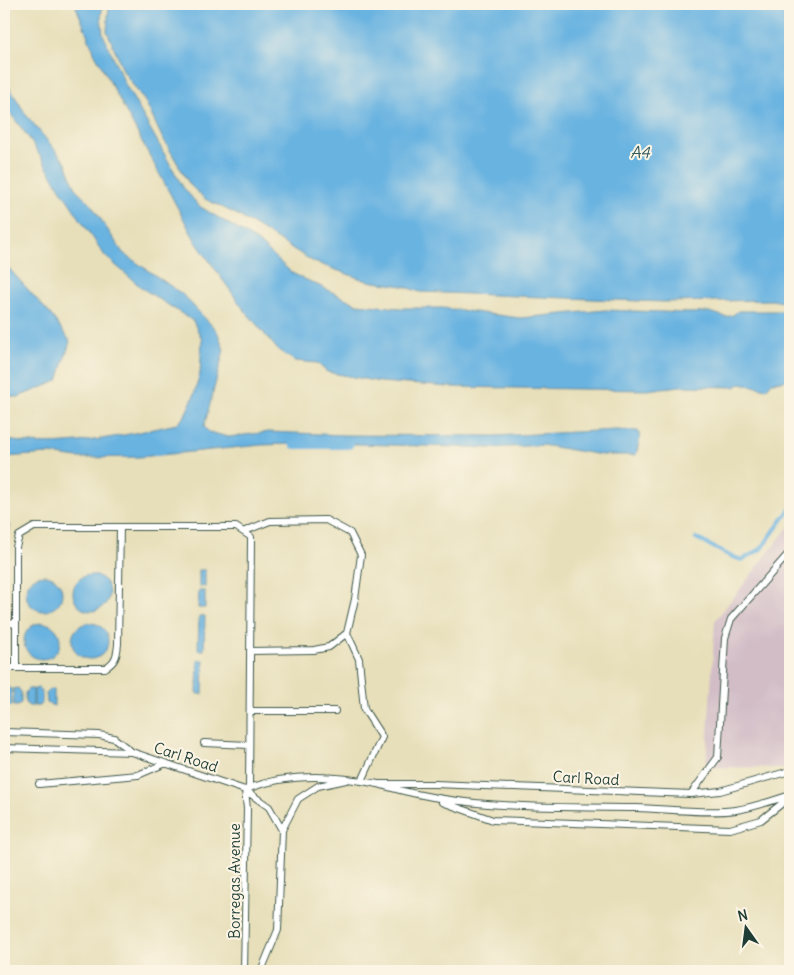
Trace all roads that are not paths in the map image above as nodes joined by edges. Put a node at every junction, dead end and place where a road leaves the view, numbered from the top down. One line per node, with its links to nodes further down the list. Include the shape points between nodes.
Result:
1 (120, 527): 2 (lane, via 236,526); 4 (lane, via 34,527 19,536 16,547); 9 (lane, via 118,644 112,664 106,668)
2 (246, 531): 6 (lane, via 270,521 326,520 350,533 361,555); 7 (lane, Borregas Avenue, via 251,536)
3 (790, 552): 24 (lane, via 731,619 725,638 718,757)
4 (16, 623): 5 (lane); 9 (lane)
5 (4, 624)
6 (346, 633): 7 (lane, via 329,647 314,650); 20 (lane, via 359,659 364,709 382,737)
7 (250, 651): 10 (lane, Borregas Avenue)
8 (4, 668): 9 (lane)
9 (16, 668)
10 (250, 711): 11 (lane); 14 (lane, Borregas Avenue)
11 (335, 711)
12 (4, 732): 16 (lane, Carl Road, via 99,735 114,738)
13 (204, 743): 14 (lane)
14 (250, 745): 23 (lane, Borregas Avenue)
15 (4, 748): 16 (lane, Carl Road)
16 (132, 752): 17 (lane, Carl Road)
17 (166, 763): 21 (lane, via 138,775); 23 (lane, Carl Road)
18 (790, 771): 24 (lane, Carl Road, via 720,791)
19 (353, 779): 20 (lane, Carl Road); 23 (lane, Carl Road, via 319,776 262,782); 27 (lane, via 318,786 298,799)
20 (362, 781): 22 (lane, Carl Road)
21 (39, 784)
22 (378, 784): 24 (lane, Carl Road); 26 (lane, Carl Road)
23 (247, 789): 27 (lane, via 269,807); 28 (lane, Borregas Avenue)
24 (691, 794)
25 (790, 796): 26 (lane, Carl Road, via 734,810 460,802); 26 (lane, Carl Road, via 761,820 730,829 492,820)
26 (432, 798)
27 (282, 830): 29 (lane, via 278,930)
28 (244, 971)
29 (261, 971)

